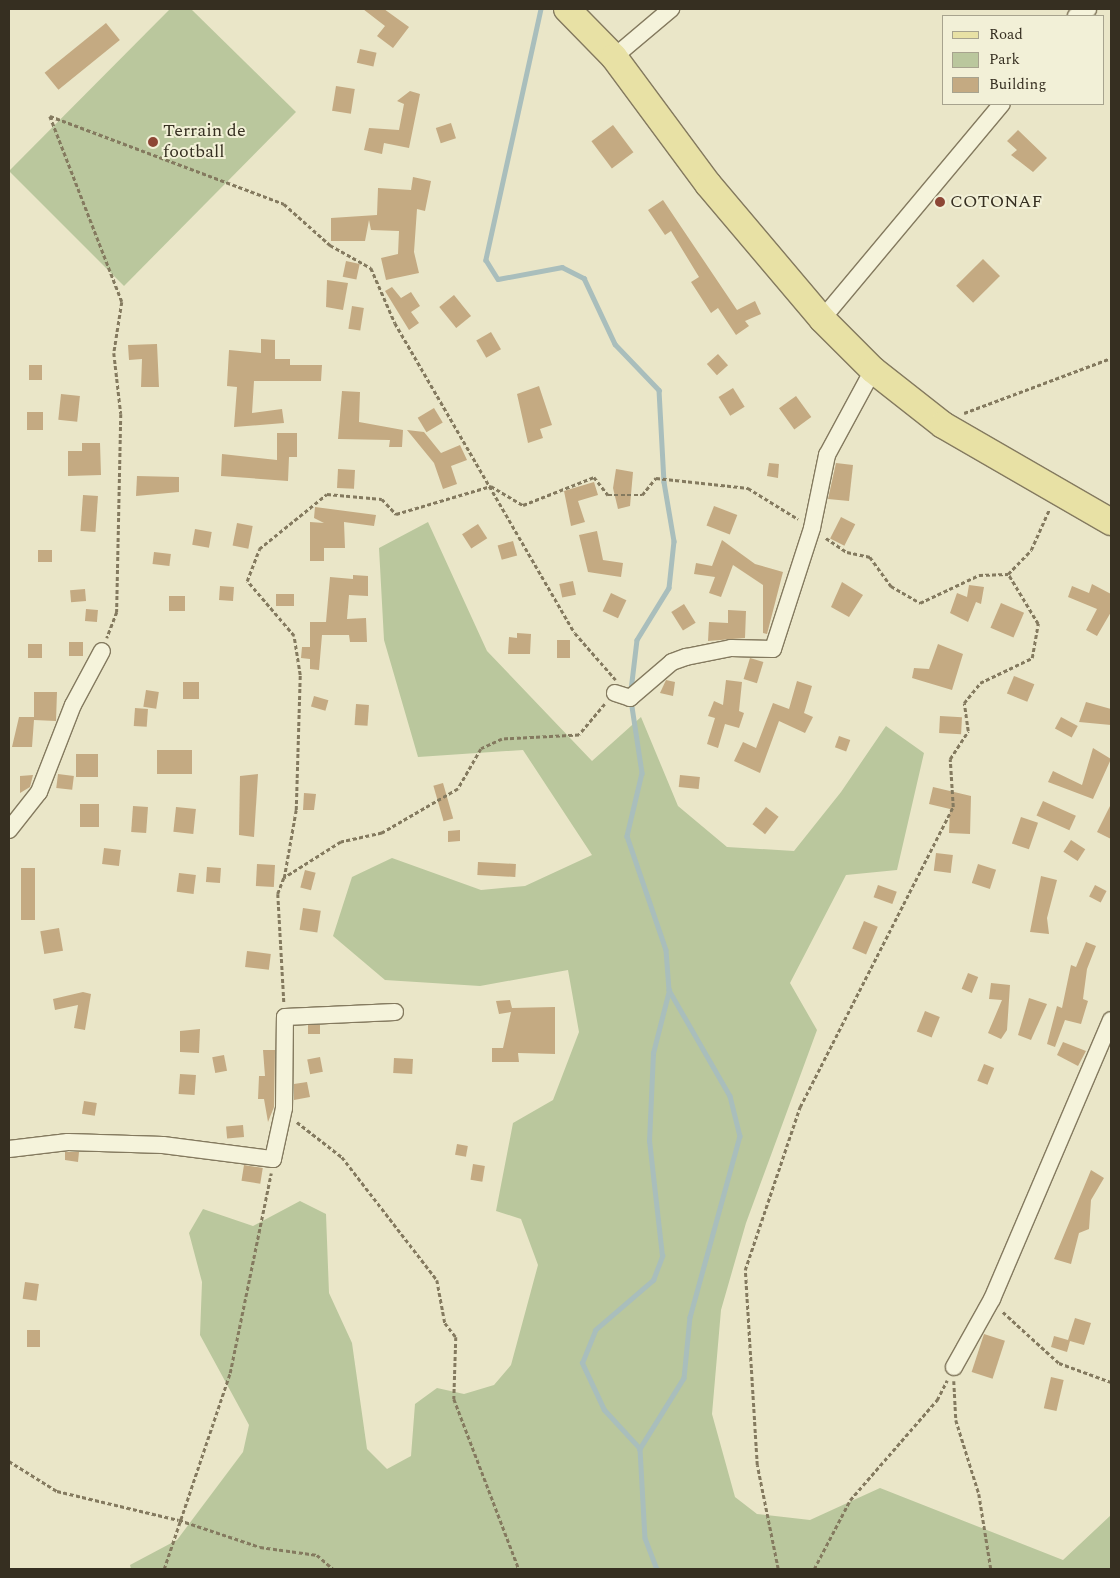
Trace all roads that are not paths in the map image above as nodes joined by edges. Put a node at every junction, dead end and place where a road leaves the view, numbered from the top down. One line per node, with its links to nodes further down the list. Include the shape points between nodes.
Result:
1 (567, 9): 3 (main road)
2 (671, 9): 3 (street)
3 (614, 57): 5 (main road, via 708,184)
4 (1001, 105): 5 (street)
5 (822, 319): 6 (main road)
6 (873, 370): 7 (main road, via 943,425); 9 (street, via 827,455 812,528 773,649 731,648 686,657 672,662 630,698)
7 (1111, 522)
8 (102, 651): 10 (street, via 72,706 39,792)
9 (615, 693)
10 (9, 830)
11 (395, 1012): 13 (street, via 285,1017 284,1108 273,1159 163,1145 68,1142)
12 (1111, 1020): 14 (street, via 992,1299)
13 (9, 1149)
14 (954, 1367)

